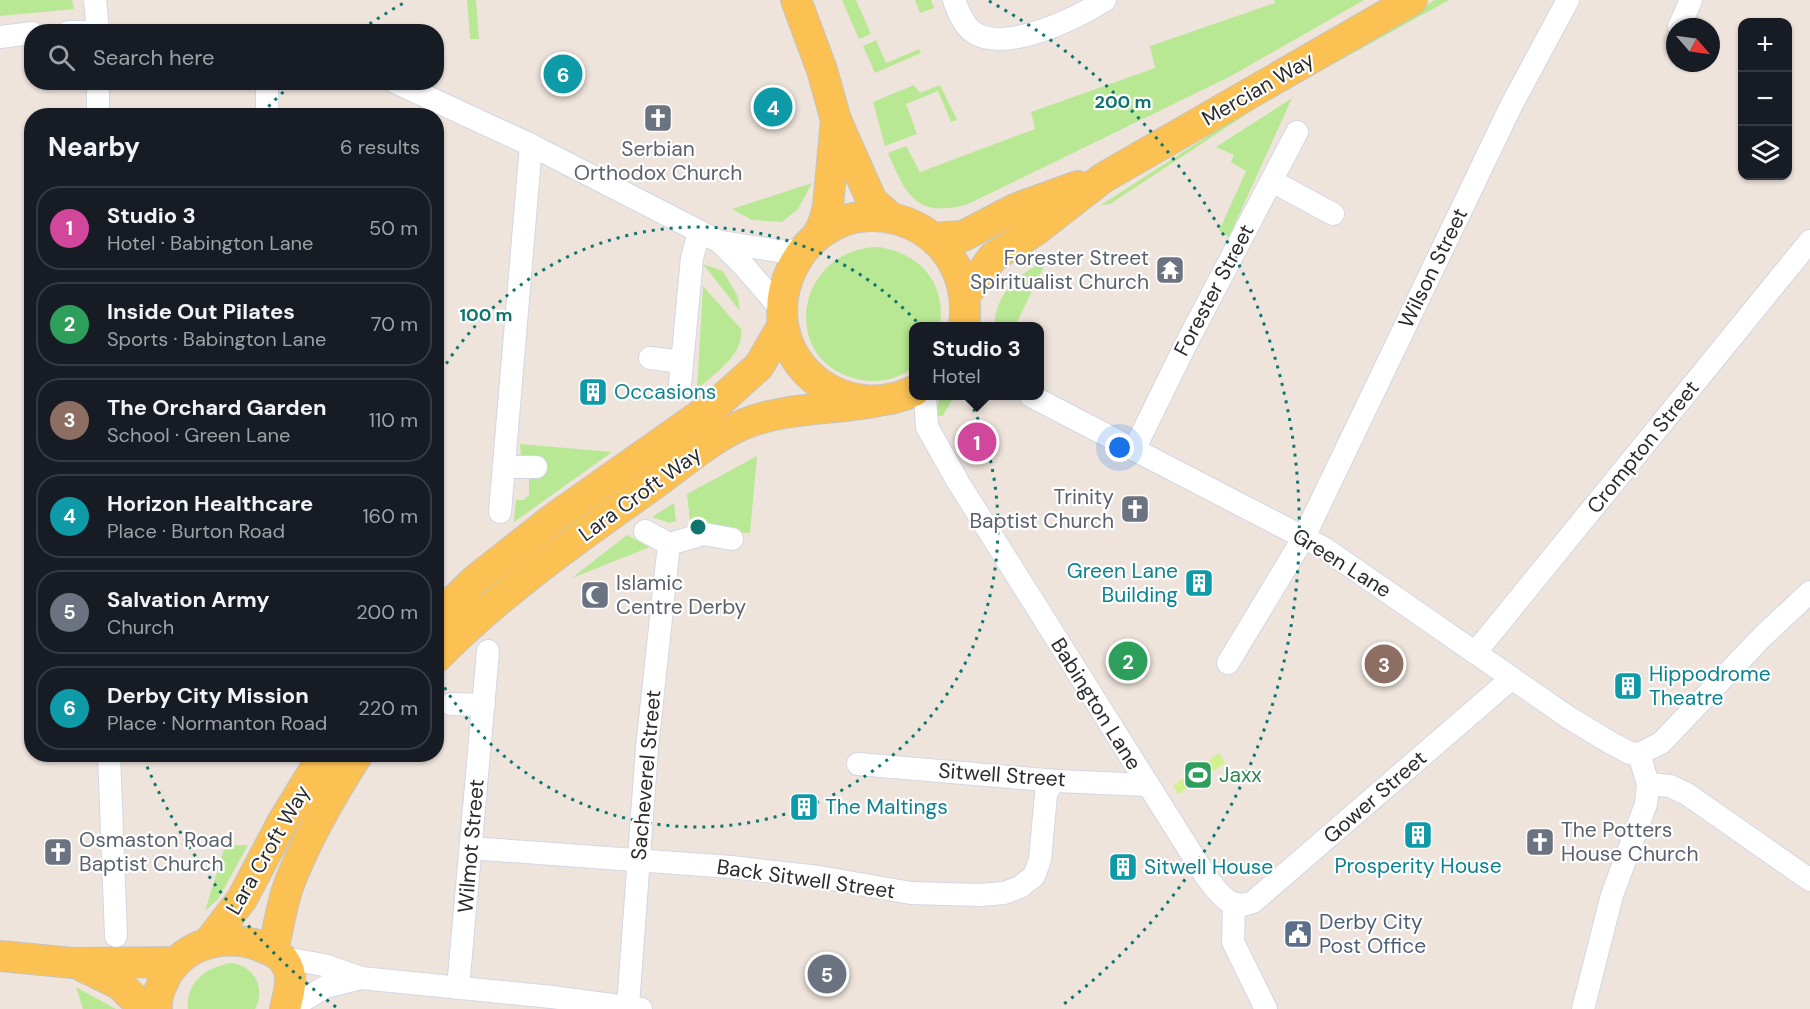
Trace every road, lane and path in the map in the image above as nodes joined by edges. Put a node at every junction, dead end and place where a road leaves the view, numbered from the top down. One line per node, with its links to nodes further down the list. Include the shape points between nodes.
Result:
1 (95, 0): 9 (street)
2 (796, 0): 17 (main road)
3 (954, 0): 4 (street, via 963,21 974,32 996,38 1021,36 1065,22)
4 (1105, 0)
5 (1413, 0): 20 (main road, Mercian Way)
6 (1691, 0): 8 (street)
7 (1565, 1): 44 (street, Wilson Street)
8 (1683, 18)
9 (96, 24)
10 (24, 34): 11 (street)
11 (0, 37)
12 (98, 90): 15 (street)
13 (267, 90): 16 (street)
14 (412, 90): 19 (street)
15 (98, 108)
16 (267, 108)
17 (836, 120): 23 (main road, via 872,201); 28 (main road, via 828,206 824,222)
18 (1297, 132): 21 (street, Forester Street)
19 (531, 145): 24 (street); 40 (street)
20 (1103, 178): 25 (main road, Mercian Way, via 1017,208 963,236); 29 (main road, Mercian Way, via 1035,231 993,257)
21 (1272, 181): 22 (street); 39 (street, Forester Street)
22 (1333, 214)
23 (891, 218): 25 (main road); 28 (main road, via 850,220)
24 (699, 232): 27 (street); 33 (street, via 692,258)
25 (933, 238): 29 (main road, via 956,268)
26 (1810, 241): 51 (street, Crompton Street)
27 (720, 242): 28 (street, via 786,252); 30 (street, via 744,266)
28 (811, 242): 30 (main road, via 788,275)
29 (965, 295): 31 (main road)
30 (782, 317): 36 (main road, via 793,353 811,376 842,395); 48 (main road, Lara Croft Way, via 759,366 720,401 554,518 475,580)
31 (964, 322)
32 (650, 358): 33 (street)
33 (682, 362): 34 (street)
34 (680, 385)
35 (909, 393): 36 (main road, Lara Croft Way)
36 (878, 400): 49 (main road, Lara Croft Way, via 763,419 717,439 593,527)
37 (925, 400): 63 (street, Babington Lane, via 927,427 939,451)
38 (1039, 400): 39 (street, Green Lane)
39 (1134, 450): 44 (street, Green Lane)
40 (505, 467): 41 (street); 42 (street)
41 (536, 467)
42 (500, 512)
43 (645, 531): 46 (street)
44 (1304, 537): 51 (street, Green Lane); 52 (street, Wilson Street)
45 (732, 539): 46 (street, via 704,534)
46 (669, 544): 65 (street, Sacheverel Street)
47 (1808, 597): 56 (street, via 1763,636 1669,737)
48 (444, 610)
49 (444, 651)
50 (488, 651): 55 (street, Wilmot Street)
51 (1475, 653): 53 (street, Green Lane)
52 (1228, 663)
53 (1512, 678): 56 (street, Green Lane, via 1611,743); 67 (street, Gower Street, via 1253,902)
54 (451, 704): 55 (street)
55 (484, 705): 64 (street, Wilmot Street)
56 (1639, 754): 62 (street)
57 (109, 762): 68 (street)
58 (319, 762): 69 (main road, Lara Croft Way, via 242,899)
59 (353, 762): 70 (main road, Lara Croft Way, via 296,868 288,889)
60 (858, 764): 61 (street, Sitwell Street)
61 (1057, 781): 63 (street, Sitwell Street); 65 (street, Back Sitwell Street, via 1046,794 1038,869 1029,882 1004,893 956,897 911,893 777,872)
62 (1648, 784): 66 (street, via 1670,786 1687,794); 83 (street, via 1646,804 1616,883)
63 (1147, 785): 67 (street, Babington Lane, via 1204,875)
64 (471, 848): 65 (street, Back Sitwell Street); 75 (street, Wilmot Street)
65 (638, 859): 77 (street, Sacheverel Street, via 630,979)
66 (1810, 880)
67 (1234, 905): 82 (street, via 1233,942)
68 (116, 936)
69 (208, 943): 70 (main road, via 244,942); 72 (main road)
70 (278, 954): 74 (street); 80 (main road, via 289,970)
71 (0, 956): 73 (main road)
72 (175, 962): 73 (main road); 79 (main road, via 158,992)
73 (73, 963): 78 (main road, via 119,984)
74 (362, 978): 75 (street); 81 (street, via 325,987)
75 (458, 988): 76 (street)
76 (589, 1005): 77 (street)
77 (635, 1007)
78 (145, 1009)
79 (157, 1009)
80 (285, 1009)
81 (289, 1009)
82 (1266, 1009)
83 (1582, 1009)

